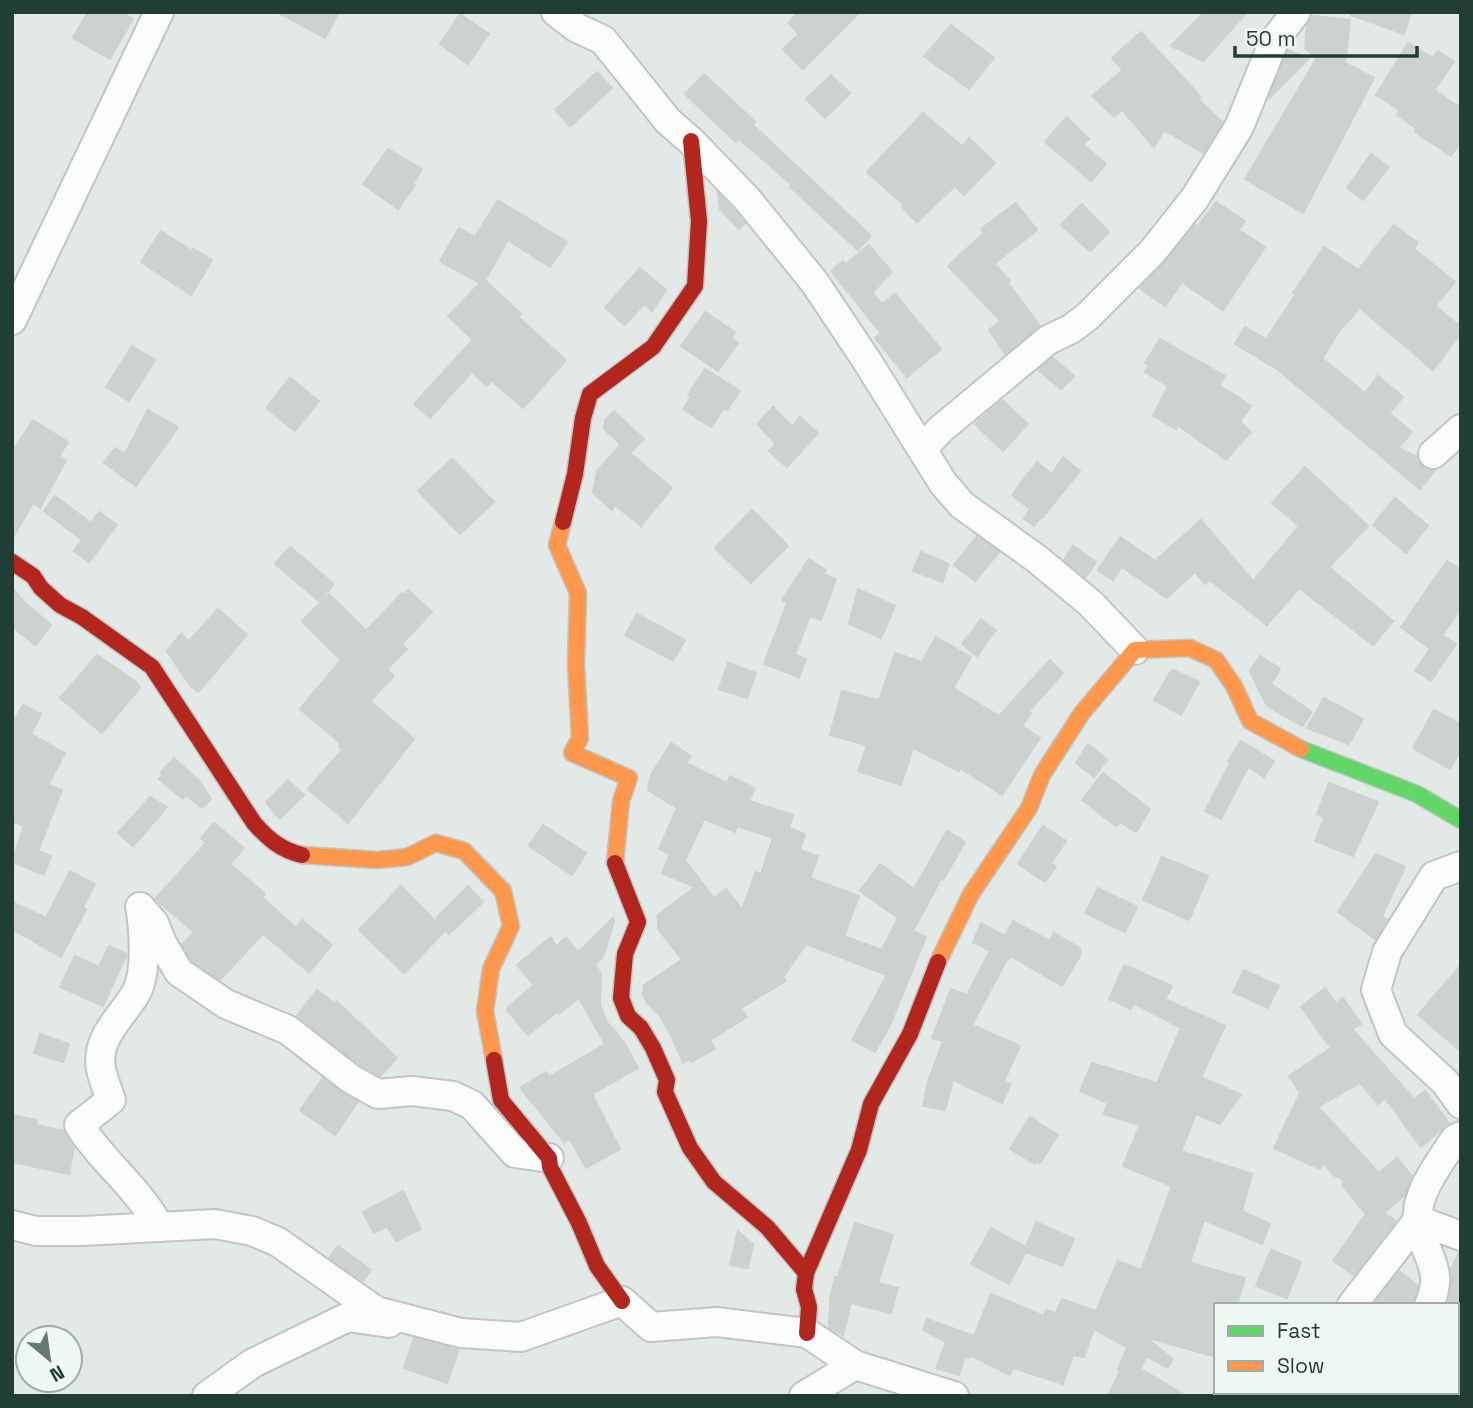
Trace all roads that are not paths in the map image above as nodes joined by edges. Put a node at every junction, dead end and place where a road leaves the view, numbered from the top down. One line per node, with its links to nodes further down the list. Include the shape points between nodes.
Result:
1 (159, 12): 5 (street)
2 (556, 12): 4 (street, via 603,40 668,121)
3 (1296, 12): 7 (street, via 1274,41 1239,127 1195,198 1153,251 1087,317 1048,340)
4 (691, 141): 7 (street, via 747,199 815,283); 20 (street, via 699,221 695,286 653,347 590,394 557,545 578,593 580,738 572,753 629,778 621,801 615,863 638,922 625,954 621,998 628,1016 653,1048 667,1080 665,1092 691,1148 714,1182 767,1227)
5 (12, 320)
6 (1461, 429): 8 (street)
7 (922, 449): 10 (street, via 962,505 1090,603)
8 (1433, 454)
9 (12, 562): 15 (street, via 33,576 60,605 152,667 270,841 310,857 377,860 407,857 436,843 464,851 503,891 511,926 491,969 485,1011 501,1100)
10 (1135, 650): 11 (street, via 1190,648 1216,660 1250,721 1290,745 1417,794); 20 (street, via 1082,713 1042,775 1029,808 971,894 909,1034 872,1104 859,1150)
11 (1461, 820)
12 (1461, 866): 13 (street, via 1434,876 1387,952 1376,990 1393,1034 1445,1082)
13 (1461, 1104)
14 (1461, 1136): 16 (street, via 1424,1186)
15 (549, 1158): 18 (street, via 515,1153 472,1105 453,1096 412,1091 378,1094 288,1030 226,1004 179,972 140,907 145,943 137,990 101,1049 100,1068 111,1100 79,1125 149,1208); 21 (street, via 597,1266)
16 (1418, 1220): 19 (street); 22 (street); 23 (street, via 1436,1288)
17 (12, 1225): 18 (street, via 36,1231)
18 (159, 1227): 24 (street, via 215,1224 252,1231 278,1242 376,1311)
19 (1461, 1236)
20 (806, 1273): 25 (street)
21 (622, 1301): 24 (street, via 521,1336); 25 (street, via 651,1327 718,1322)
22 (1354, 1303)
23 (1430, 1303)
24 (461, 1333): 27 (street, via 348,1317 253,1363)
25 (807, 1333): 26 (street)
26 (855, 1365): 28 (street); 29 (street)
27 (207, 1396)
28 (804, 1396)
29 (954, 1396)

